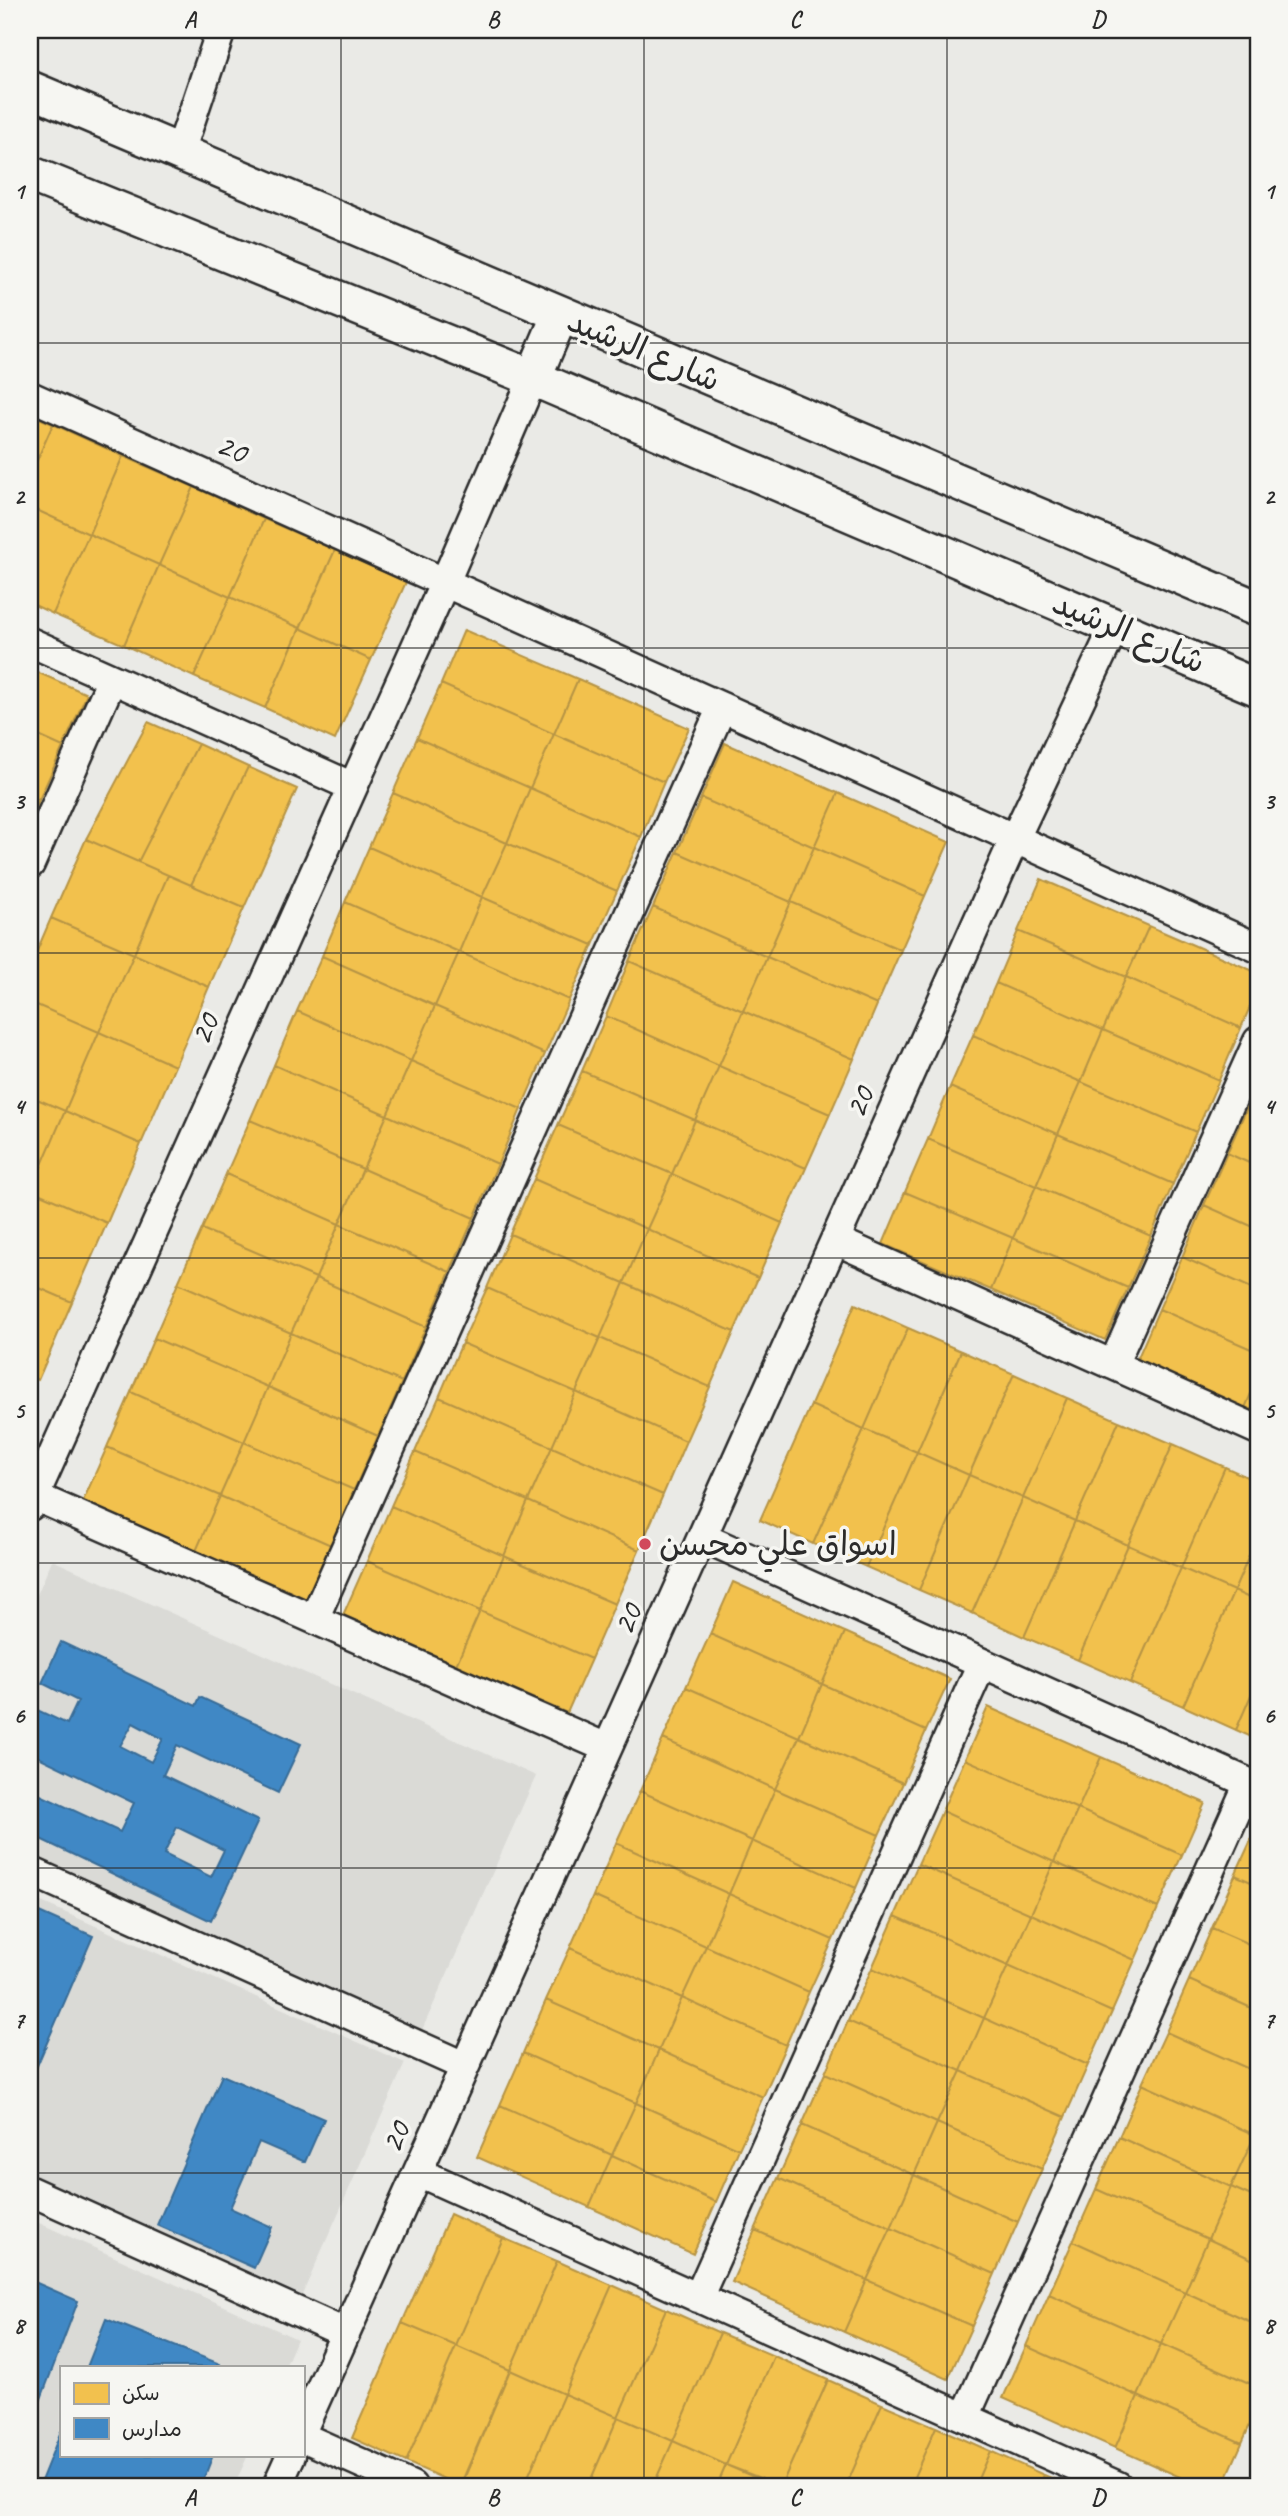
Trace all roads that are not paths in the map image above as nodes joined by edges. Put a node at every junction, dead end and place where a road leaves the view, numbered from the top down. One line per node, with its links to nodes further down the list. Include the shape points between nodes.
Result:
1 (221, 30): 3 (street)
2 (30, 89): 3 (street, شارع الرشيد)
3 (180, 152): 5 (street, شارع الرشيد)
4 (30, 174): 6 (street, شارع الرشيد)
5 (560, 315): 6 (street); 9 (street, شارع الرشيد)
6 (533, 378): 8 (street); 10 (street, شارع الرشيد)
7 (30, 396): 8 (street, 20)
8 (445, 582): 14 (street, 20); 15 (street, 20)
9 (1258, 609)
10 (1115, 626): 13 (street, شارع الرشيد); 16 (street)
11 (30, 642): 12 (street)
12 (112, 679): 15 (street); 17 (street)
13 (1258, 688)
14 (722, 707): 16 (street, 20); 25 (street)
15 (351, 786): 23 (street, 20)
16 (1015, 838): 18 (street, 20); 20 (street, 20)
17 (30, 864)
18 (1258, 948)
19 (1258, 1041): 21 (street)
20 (835, 1240): 21 (street); 24 (street, 20)
21 (1113, 1365): 22 (street)
22 (1258, 1430)
23 (32, 1501): 25 (street)
24 (702, 1537): 26 (street); 27 (street, 20)
25 (314, 1619): 27 (street)
26 (982, 1663): 28 (street); 33 (street)
27 (607, 1748): 30 (street, 20)
28 (1254, 1785): 35 (street)
29 (30, 1871): 30 (street)
30 (464, 2066): 31 (street, 20)
31 (418, 2172): 33 (street); 34 (street, 20)
32 (30, 2191): 34 (street)
33 (698, 2298): 35 (street)
34 (345, 2333): 36 (street, 20)
35 (965, 2417): 41 (street)
36 (304, 2426)
37 (304, 2437): 40 (street)
38 (291, 2456): 39 (street)
39 (277, 2486)
40 (412, 2486)
41 (1118, 2486)

